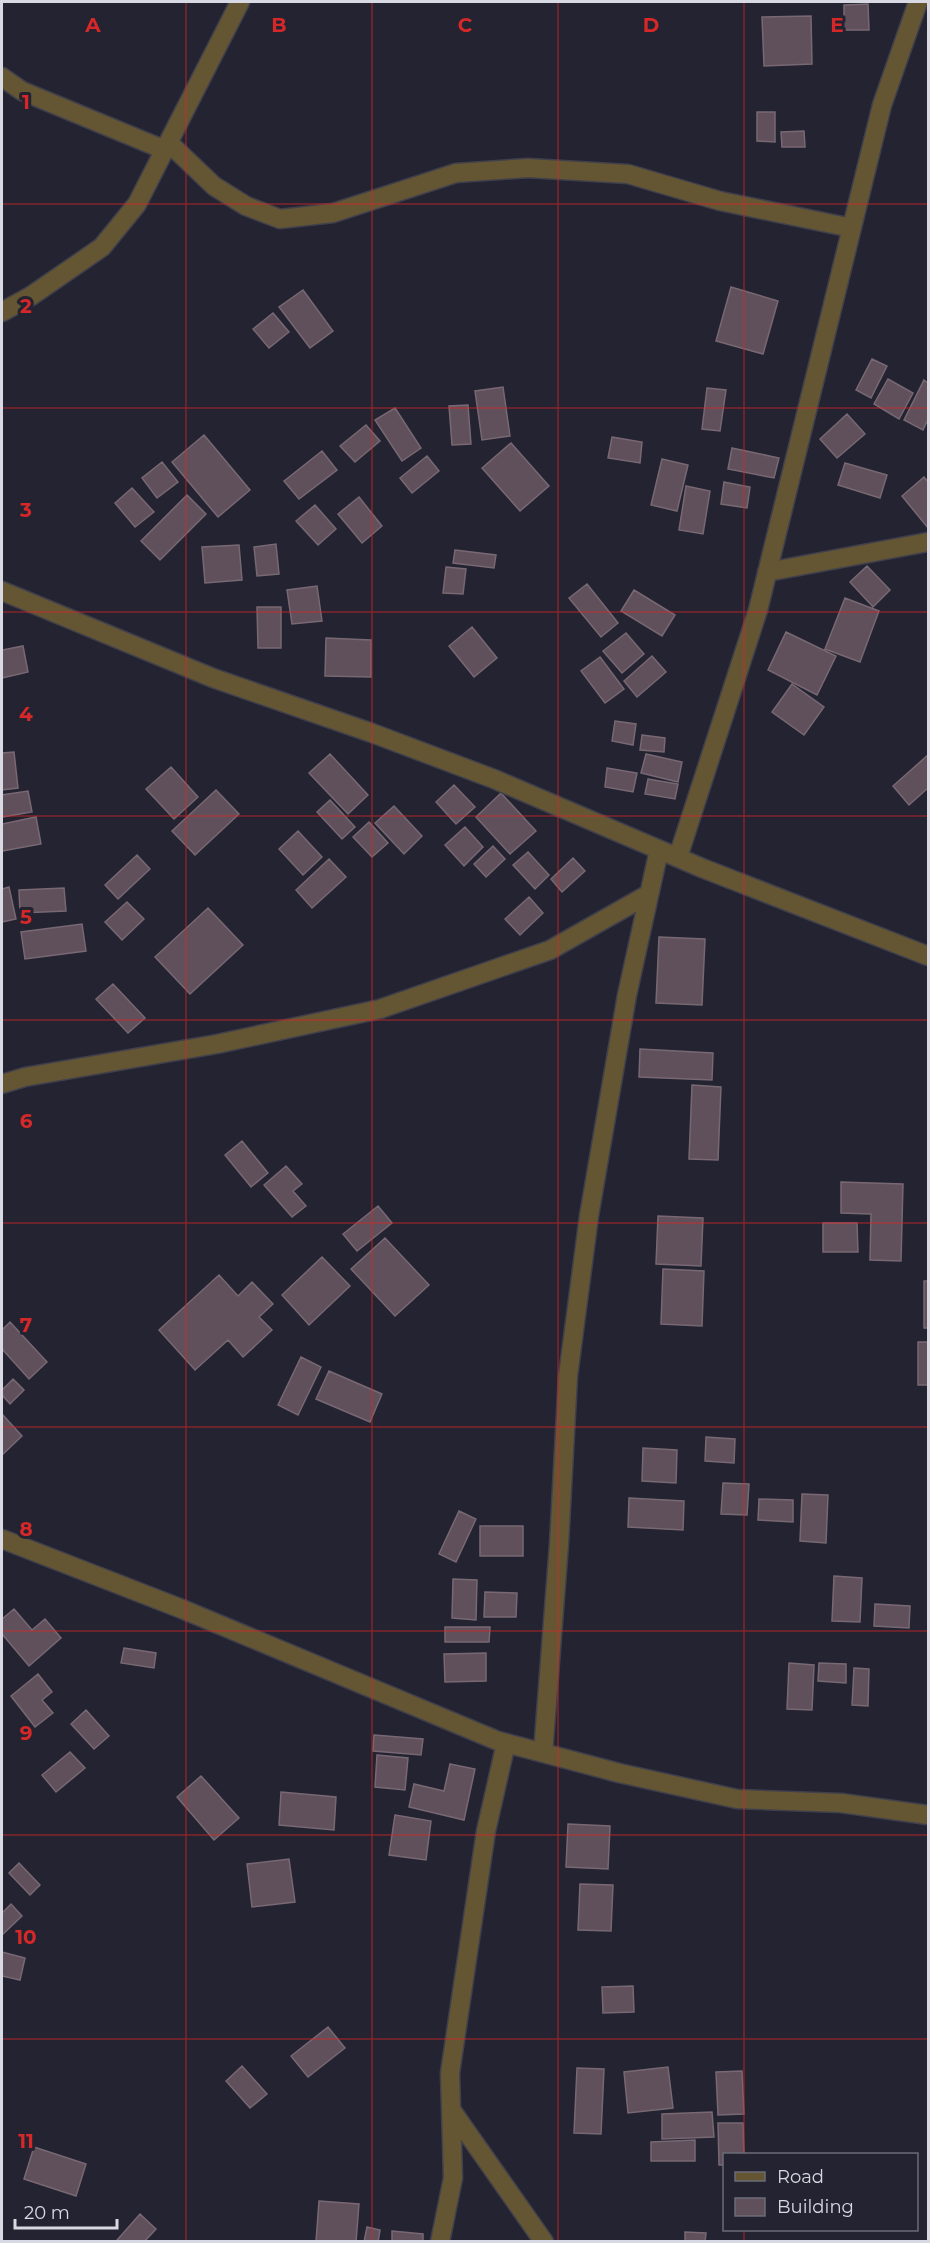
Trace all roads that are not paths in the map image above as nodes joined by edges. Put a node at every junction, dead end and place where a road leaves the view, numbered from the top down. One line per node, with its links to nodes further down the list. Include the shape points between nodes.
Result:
1 (240, 2): 4 (street)
2 (918, 2): 5 (street, via 882,105)
3 (2, 77): 4 (street, via 22,91)
4 (167, 146): 5 (street, via 214,186 246,206 280,219 333,213 456,173 528,168 628,174 720,201); 6 (street, via 137,204 102,248)
5 (852, 228): 8 (street)
6 (2, 312)
7 (928, 542): 8 (street)
8 (767, 572): 11 (street)
9 (2, 591): 10 (street, via 213,678 494,779)
10 (659, 850): 11 (street); 12 (street)
11 (678, 857): 13 (street)
12 (649, 894): 14 (street, via 550,950 380,1009); 17 (street, via 627,995 591,1205 570,1365)
13 (928, 956)
14 (2, 1084)
15 (2, 1539): 16 (street)
16 (506, 1743): 17 (street); 19 (street, via 486,1831 450,2073)
17 (543, 1753): 18 (street, via 737,1799 841,1803)
18 (928, 1815)
19 (452, 2111): 20 (street, via 453,2178); 21 (street)
20 (440, 2241)
21 (544, 2241)

